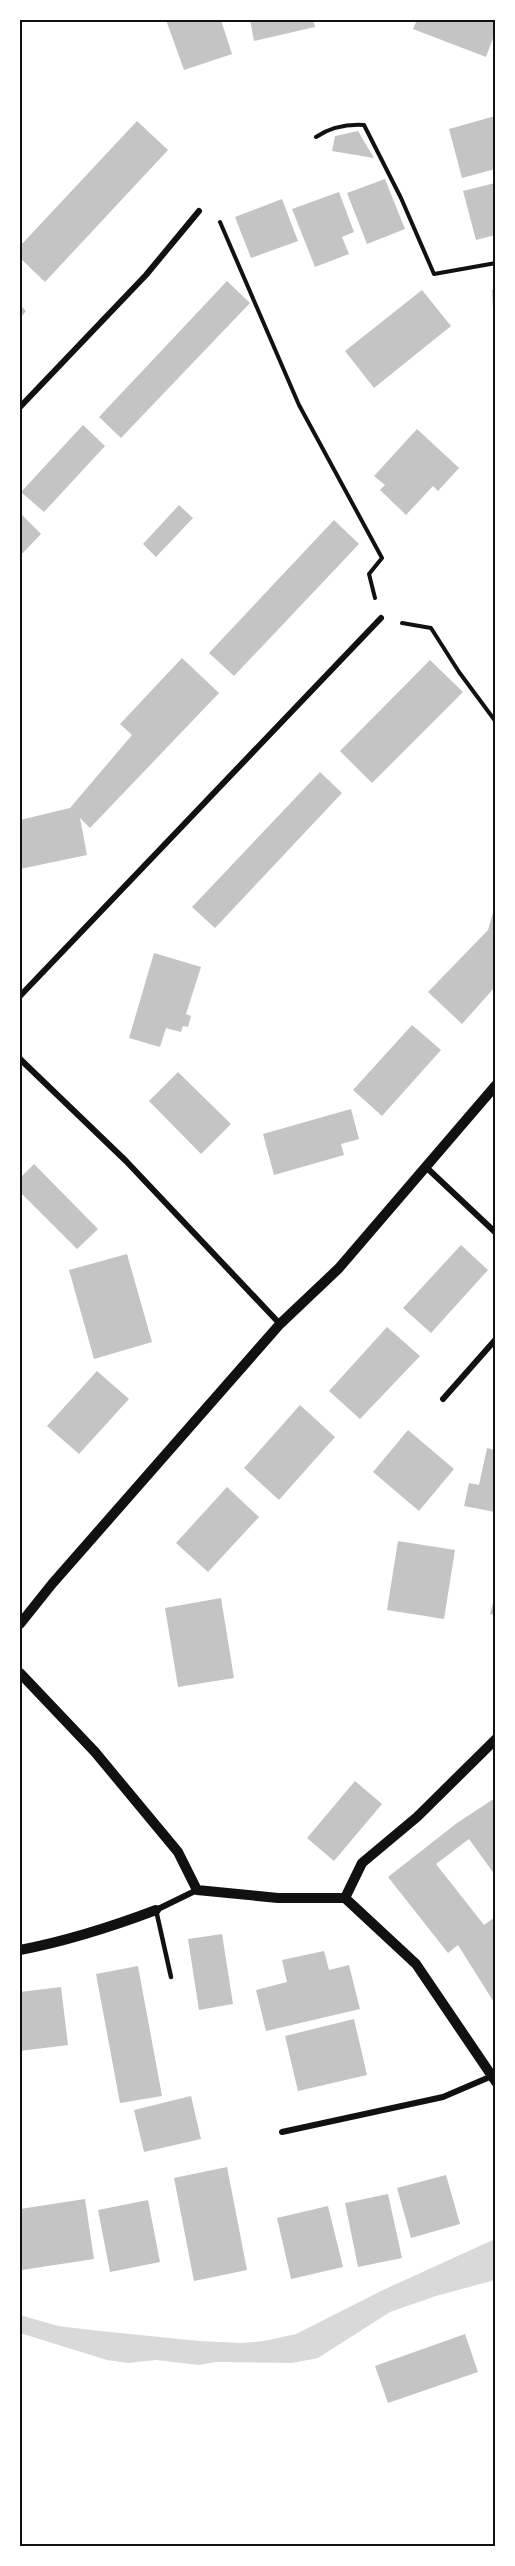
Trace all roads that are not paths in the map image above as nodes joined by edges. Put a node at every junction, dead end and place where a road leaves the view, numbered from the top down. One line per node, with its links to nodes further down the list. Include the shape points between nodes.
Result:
1 (199, 211): 2 (street, via 146,275)
2 (20, 407)
3 (381, 618): 4 (street)
4 (20, 996)
5 (20, 1059): 9 (street, via 126,1161)
6 (495, 1085): 7 (street)
7 (427, 1168): 8 (street); 9 (street, via 339,1268)
8 (495, 1233)
9 (280, 1324): 12 (street)
10 (495, 1340): 11 (street)
11 (443, 1399)
12 (20, 1624)
13 (20, 1673): 15 (street, via 95,1752 178,1852)
14 (495, 1738): 16 (street, via 417,1817 362,1863)
15 (197, 1890): 16 (street, via 278,1898); 17 (street)
16 (345, 1898): 20 (street, via 416,1965)
17 (156, 1910): 18 (street, via 71,1940); 19 (lane)
18 (20, 1950)
19 (171, 1977)
20 (494, 2079): 21 (street, via 443,2097)
21 (282, 2132)

